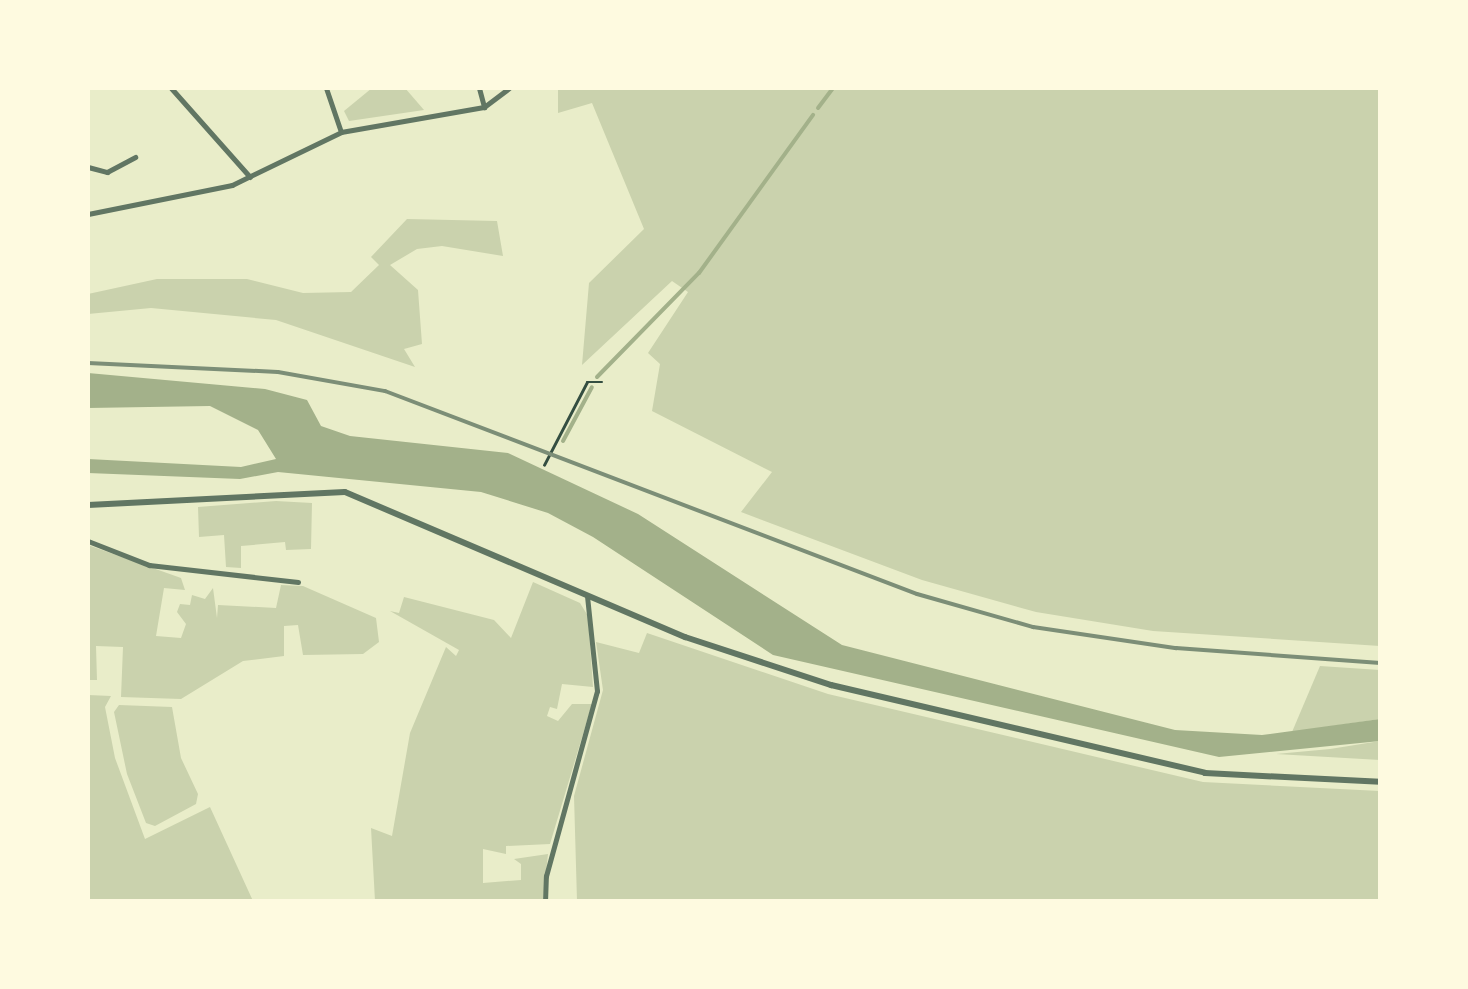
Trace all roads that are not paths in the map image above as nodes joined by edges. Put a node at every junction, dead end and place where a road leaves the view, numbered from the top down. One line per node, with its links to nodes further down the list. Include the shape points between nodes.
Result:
1 (172, 88): 9 (street)
2 (326, 88): 6 (street)
3 (479, 88): 5 (street)
4 (510, 88): 5 (street)
5 (484, 108): 6 (street)
6 (342, 132): 9 (street)
7 (135, 157): 8 (street, via 107,172)
8 (88, 168)
9 (250, 177): 10 (street)
10 (88, 214)
11 (88, 505): 14 (street, via 345,492)
12 (88, 541): 13 (street, via 148,565)
13 (298, 582)
14 (587, 593): 15 (street, via 768,666 1205,773); 16 (street, via 596,691 546,876)
15 (1380, 782)
16 (546, 902)

